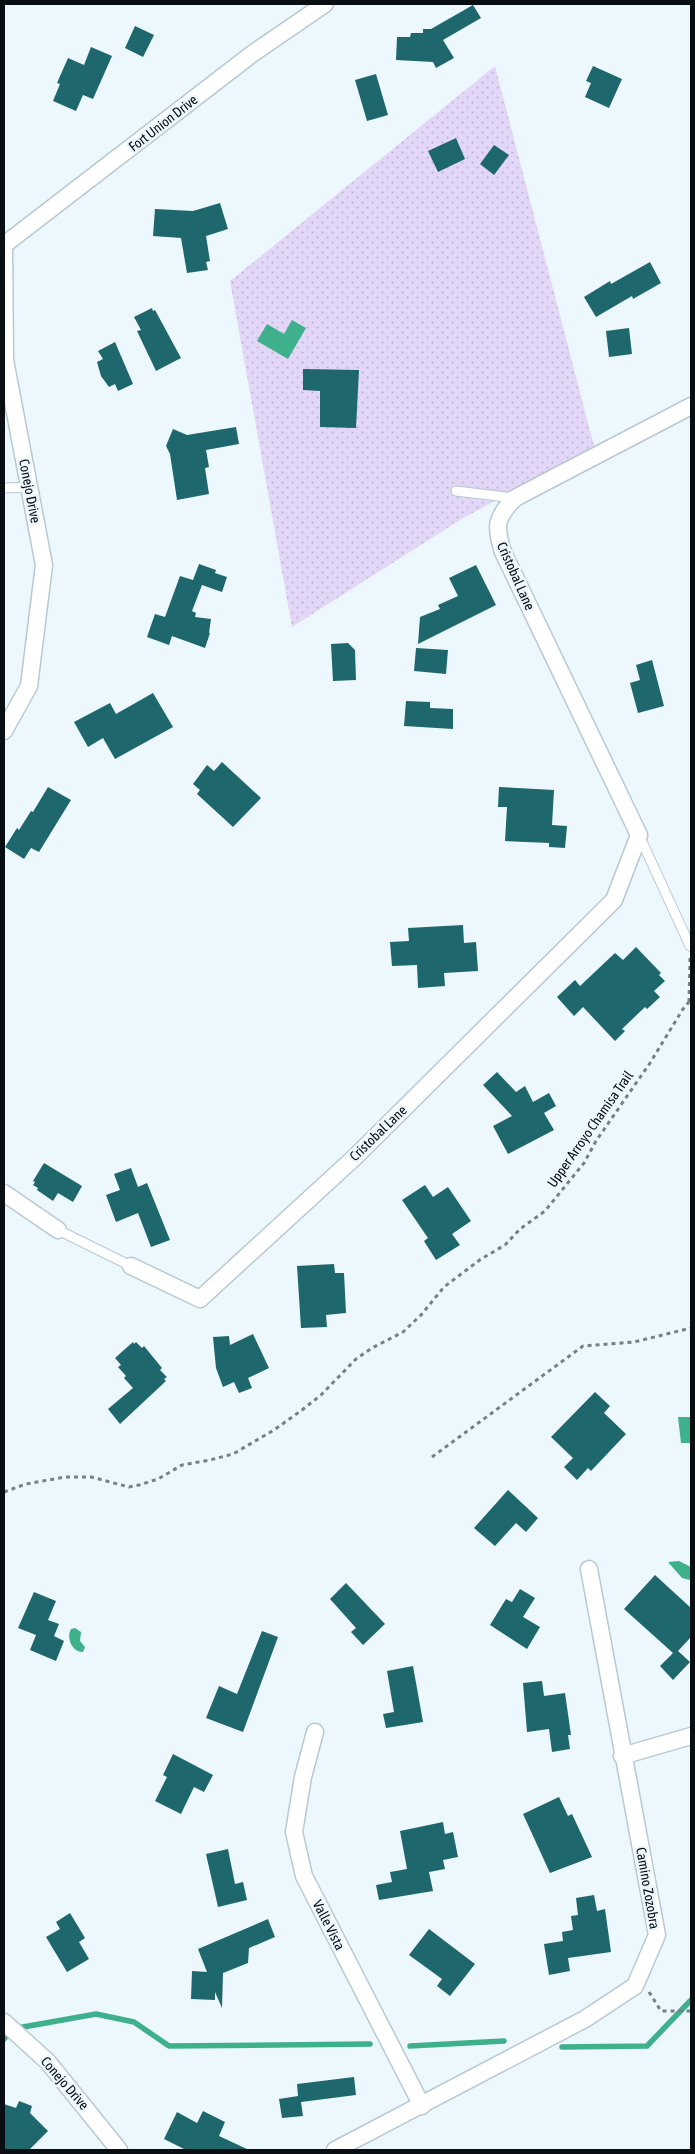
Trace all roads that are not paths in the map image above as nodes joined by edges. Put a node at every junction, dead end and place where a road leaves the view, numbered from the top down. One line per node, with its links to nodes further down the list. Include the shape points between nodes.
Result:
1 (324, 4): 2 (street, Fort Union Drive, via 252,54)
2 (4, 245): 4 (street, Conejo Drive, via 5,360)
3 (691, 406): 7 (street, Cristobal Lane)
4 (29, 487): 5 (lane); 8 (street, Conejo Drive, via 44,565 29,686)
5 (4, 488)
6 (456, 491): 7 (lane)
7 (515, 498): 9 (street, Cristobal Lane, via 499,518 499,538 504,552)
8 (4, 731)
9 (639, 835): 10 (lane, Cristobal Lane); 13 (street, Cristobal Lane, via 614,900 354,1156 200,1299)
10 (690, 946)
11 (5, 1197): 12 (street)
12 (58, 1230): 13 (lane, Cristobal Lane)
13 (131, 1266)
14 (590, 1569): 17 (street, Camino Zozobra)
15 (316, 1732): 19 (street, Valle Vista, via 303,1777 294,1832 304,1876)
16 (691, 1736): 17 (street)
17 (622, 1756): 19 (street, Camino Zozobra, via 657,1935 635,1986 585,2019)
18 (4, 2022): 20 (street, Conejo Drive, via 48,2062)
19 (422, 2106): 21 (street, Camino Zozobra)
20 (119, 2150)
21 (336, 2150)

